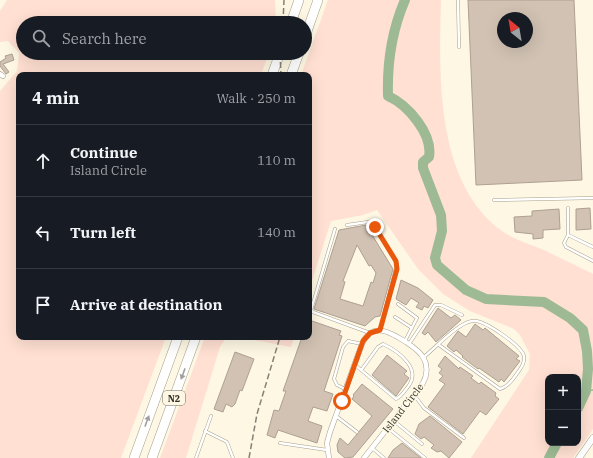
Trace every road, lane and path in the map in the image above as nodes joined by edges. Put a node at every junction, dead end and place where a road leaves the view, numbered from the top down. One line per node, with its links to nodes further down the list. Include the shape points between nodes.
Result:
1 (299, 0): 4 (highway)
2 (318, 0): 5 (highway)
3 (458, 0): 6 (lane)
4 (293, 16)
5 (312, 18)
6 (459, 47)
7 (277, 60): 9 (highway)
8 (297, 60): 10 (highway)
9 (273, 72)
10 (293, 72)
11 (593, 198): 12 (lane)
12 (494, 200)
13 (568, 208): 16 (lane)
14 (347, 224): 25 (lane, via 373,224 397,264)
15 (335, 229): 20 (lane)
16 (568, 235): 17 (lane); 18 (lane, via 564,243 566,247)
17 (593, 247)
18 (593, 261)
19 (398, 304): 24 (lane, via 417,317)
20 (312, 307)
21 (312, 310): 26 (lane)
22 (462, 315): 29 (lane, via 441,305 435,305)
23 (395, 317): 24 (lane)
24 (412, 328): 29 (lane)
25 (380, 330): 26 (street); 29 (street)
26 (370, 333): 30 (street)
27 (177, 340): 50 (highway, N2, one-way to 27)
28 (195, 340): 51 (highway, N2, one-way to 51)
29 (407, 343): 32 (street)
30 (362, 344): 33 (street); 35 (lane, via 348,341 343,347 334,379 337,385)
31 (438, 345): 31 (lane, via 499,389 512,381 522,367 524,359 523,353 500,333 483,322 474,320); 32 (lane)
32 (424, 358): 36 (street, Island Circle, via 427,370 425,379)
33 (354, 364): 34 (lane); 35 (street)
34 (362, 370): 34 (lane, via 378,347 383,344 407,362 414,376 411,384 396,399)
35 (346, 389): 38 (street)
36 (414, 395): 39 (street, Island Circle); 43 (lane, via 424,408)
37 (211, 416): 41 (lane)
38 (336, 416): 42 (lane); 48 (street)
39 (394, 420): 40 (street, Island Circle); 46 (lane)
40 (387, 428): 47 (street, Island Circle); 57 (lane)
41 (206, 431): 52 (lane); 53 (lane, via 227,442)
42 (357, 432)
43 (464, 438)
44 (593, 438): 58 (street)
45 (280, 443): 48 (lane)
46 (422, 444)
47 (372, 448): 49 (street, Island Circle); 56 (lane)
48 (327, 450): 54 (street)
49 (365, 456): 55 (lane)
50 (134, 458)
51 (152, 458)
52 (196, 458)
53 (233, 458)
54 (329, 458)
55 (371, 458)
56 (384, 458)
57 (425, 458)
58 (579, 458)

